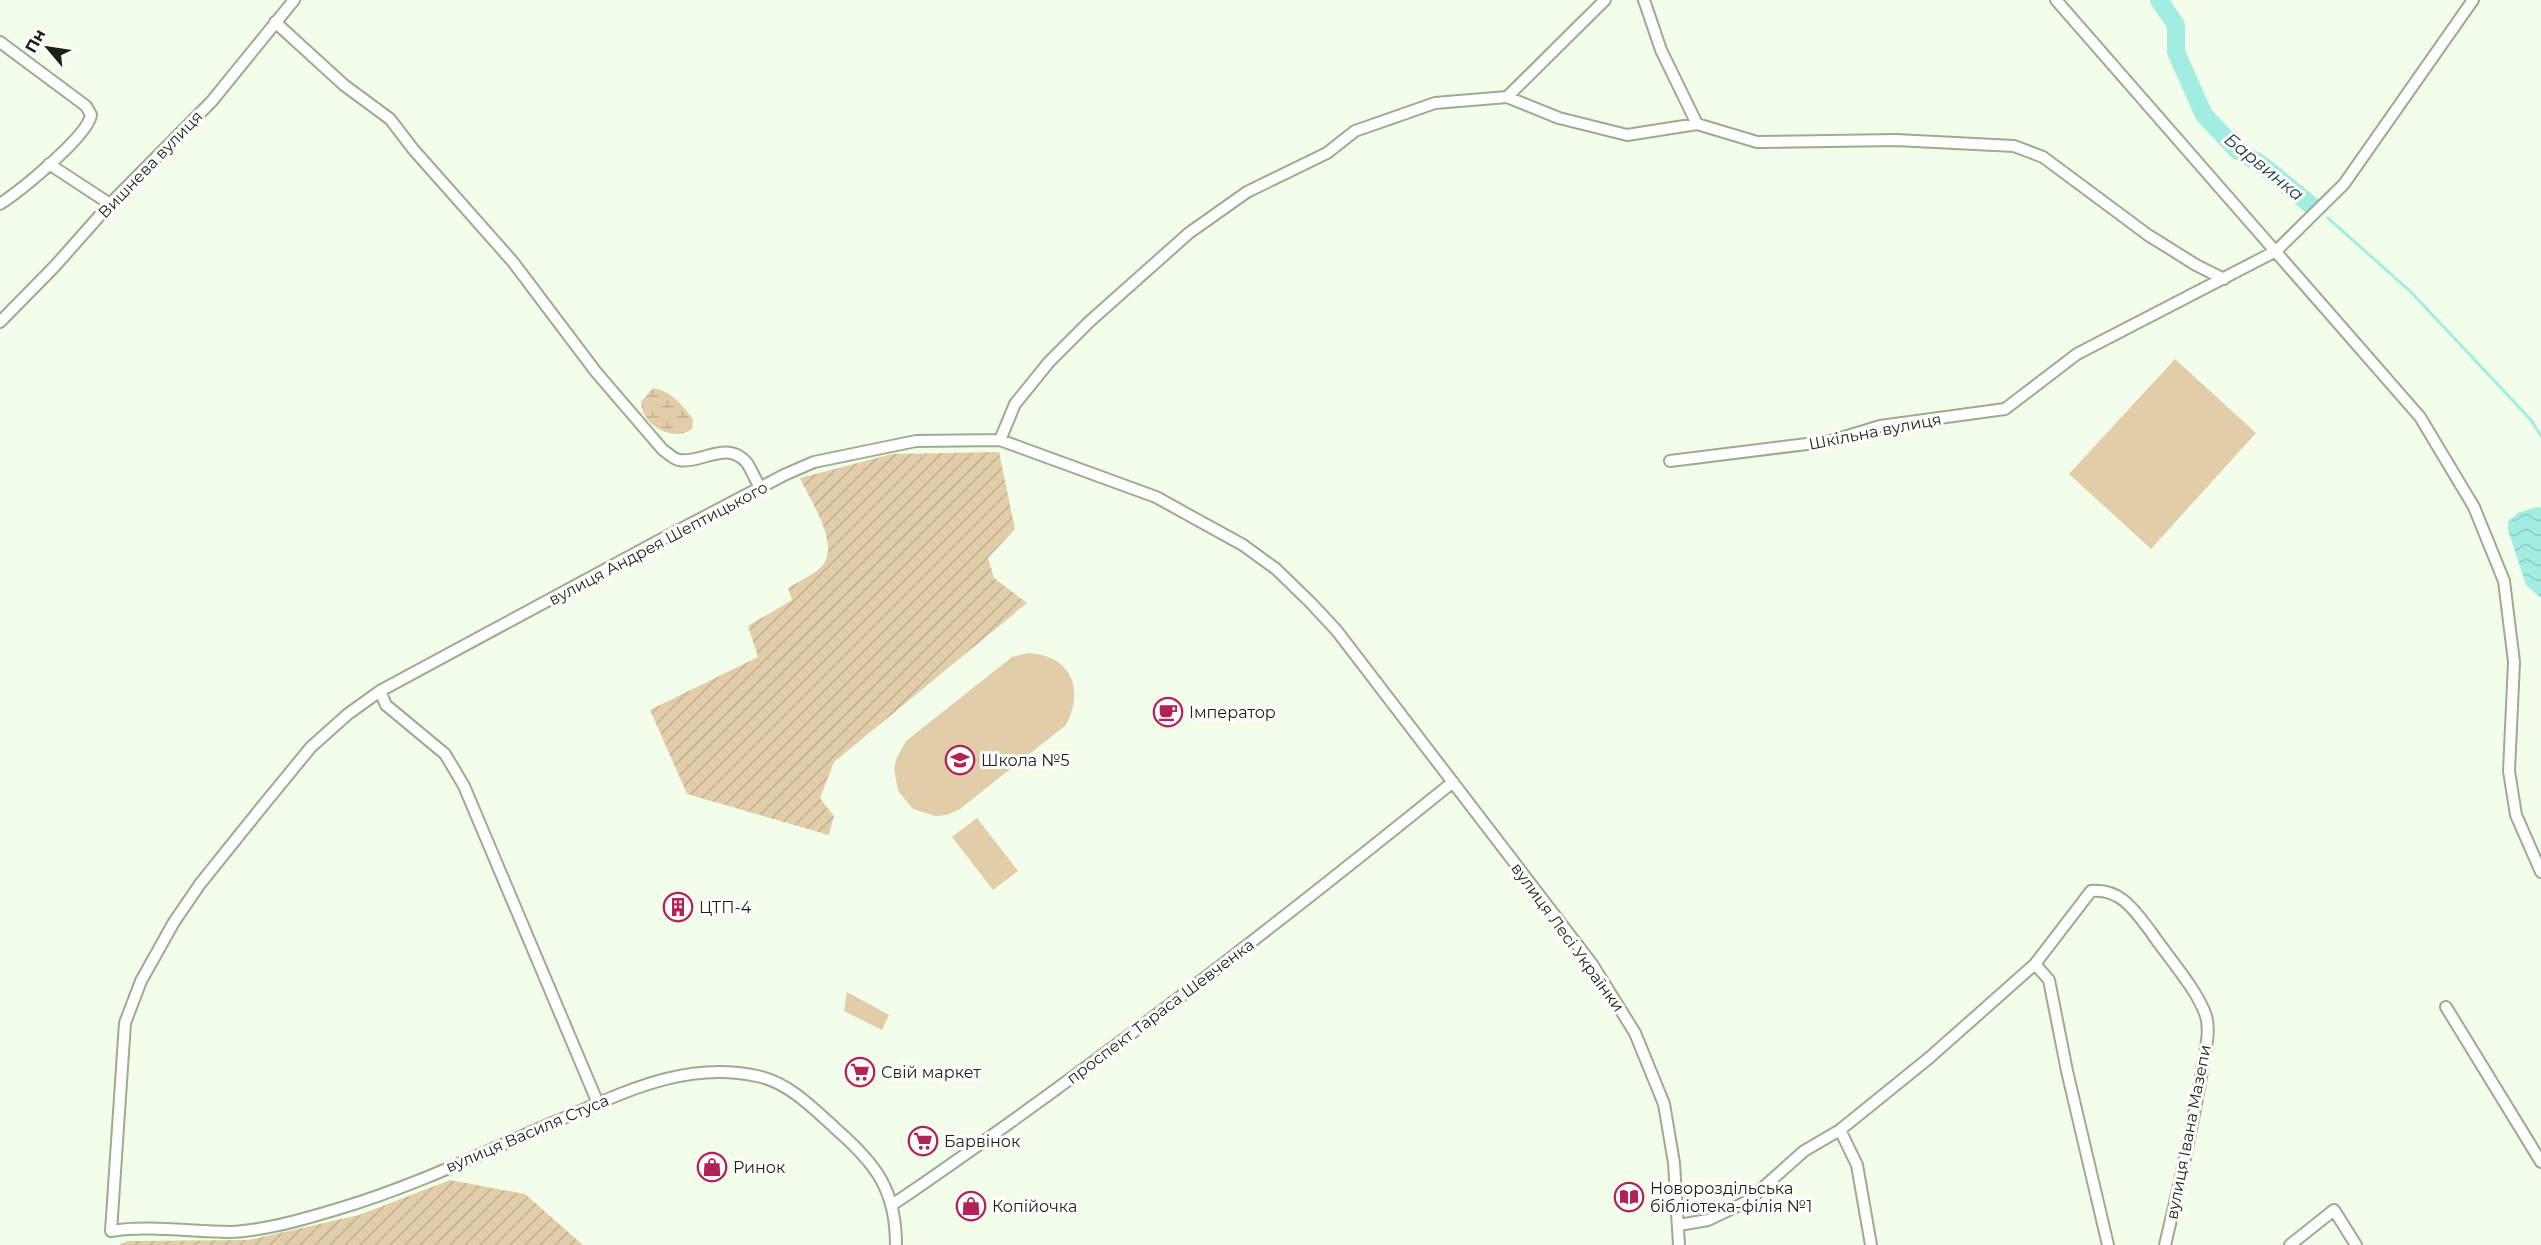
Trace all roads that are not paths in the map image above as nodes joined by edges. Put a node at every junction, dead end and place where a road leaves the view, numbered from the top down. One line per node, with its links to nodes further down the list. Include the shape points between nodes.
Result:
1 (294, 0): 6 (street, Вишнева вулиця)
2 (1605, 0): 8 (street)
3 (1644, 0): 9 (street, via 1661,50)
4 (2056, 0): 13 (street)
5 (2473, 0): 13 (street, Шкільна вулиця, via 2344,184)
6 (275, 22): 12 (street, Вишнева вулиця, via 212,101); 18 (street, via 344,85 390,119 513,262 596,372 663,450 676,460 730,453 747,463)
7 (0, 42): 10 (street, via 86,106 91,115 90,122)
8 (1507, 97): 9 (street, via 1559,118 1627,135); 16 (street, via 1435,103 1355,131 1327,153 1247,192 1189,233 1049,362 1015,404)
9 (1697, 124): 14 (street, via 1756,142 1896,140 2014,146 2043,158 2148,235)
10 (49, 164): 11 (street); 12 (street)
11 (0, 204)
12 (110, 204): 15 (street, Вишнева вулиця)
13 (2276, 251): 14 (street, Шкільна вулиця); 21 (street, via 2420,417 2474,507 2504,581 2514,662 2509,771 2517,815)
14 (2224, 279): 17 (street, Шкільна вулиця, via 2077,354 2006,409 1880,426 1832,441)
15 (0, 322)
16 (1000, 440): 18 (street, вулиця Андрея Шептицького, via 916,441 814,462); 20 (street, вулиця Андрея Шептицького, via 1156,497 1243,545 1276,569 1337,631)
17 (1670, 461)
18 (761, 489): 19 (street, вулиця Андрея Шептицького)
19 (380, 691): 24 (street, via 386,705 445,754 464,786); 29 (street, вулиця Андрея Шептицького, via 311,747 200,884 141,981 125,1023)
20 (1453, 782): 27 (street, проспект Тараса Шевченка, via 1104,1054 1004,1129); 28 (street, вулиця Лесі Українки, via 1592,964 1635,1033 1664,1104)
21 (2541, 872)
22 (2035, 964): 25 (street); 33 (street, via 2049,980); 34 (street, вулиця Івана Мазепи, via 2091,891 2109,892 2128,903 2206,1017 2207,1036 2194,1117)
23 (2446, 1007): 26 (street)
24 (597, 1101): 27 (street, вулиця Василя Стуса, via 660,1079 733,1073 759,1076 800,1097 845,1136 885,1183); 29 (street, вулиця Василя Стуса, via 384,1195 340,1209 233,1232)
25 (1840, 1130): 28 (street, via 1804,1152 1748,1201 1727,1213); 32 (street, via 1857,1165)
26 (2541, 1162)
27 (892, 1204): 30 (street)
28 (1679, 1225): 31 (street, вулиця Лесі Українки)
29 (111, 1231)
30 (896, 1245)
31 (1679, 1245)
32 (1871, 1245)
33 (2108, 1245)
34 (2165, 1245)
35 (2290, 1245): 36 (street, via 2334,1210)
36 (2356, 1245)

